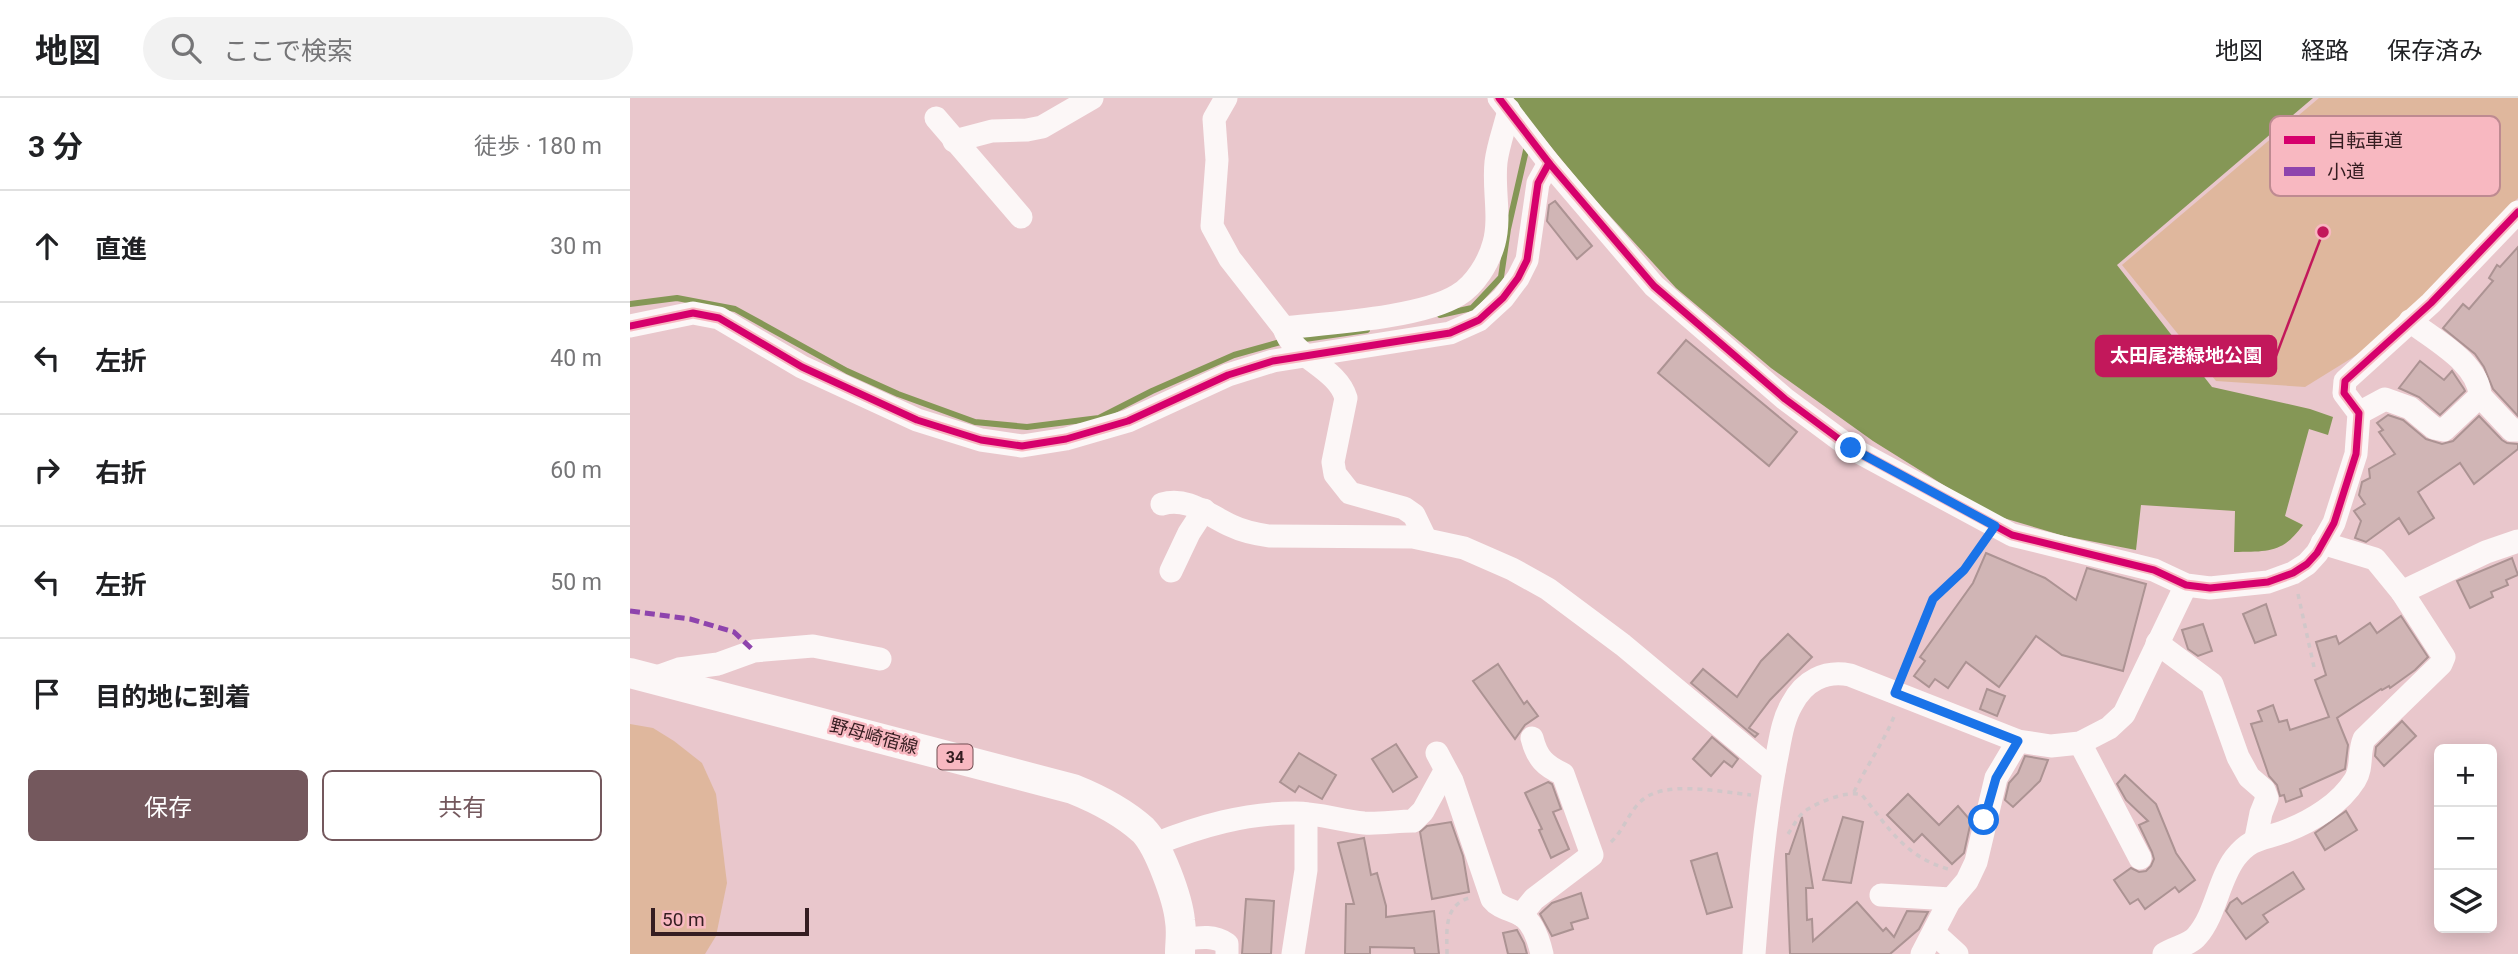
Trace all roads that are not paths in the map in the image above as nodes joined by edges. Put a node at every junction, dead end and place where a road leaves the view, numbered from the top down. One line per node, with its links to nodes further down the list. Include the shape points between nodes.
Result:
1 (1092, 98): 5 (street, via 1042,127 992,131)
2 (1226, 98): 11 (street, via 1214,119 1217,160 1212,226 1230,258)
3 (1508, 109): 6 (street); 11 (street, via 1496,161 1494,243 1472,284 1446,301 1412,311)
4 (936, 118): 5 (street)
5 (954, 141): 8 (street)
6 (1544, 157): 12 (street, via 1527,260 1503,298 1479,320 1450,333); 22 (street, via 1654,286 1785,399 1851,448 2012,535 2154,570)
7 (2518, 212): 9 (street)
8 (1021, 217)
9 (2410, 321): 13 (street, via 2471,371 2480,384); 14 (street, via 2345,381 2344,393)
10 (630, 326): 12 (street, via 693,313 719,318 802,367 917,421 981,440 1022,446 1128,422 1228,375)
11 (1284, 328): 12 (street)
12 (1308, 356): 18 (street, via 1343,388 1346,398 1333,462 1335,474 1350,493 1404,508)
13 (2480, 396): 14 (street, via 2444,430 2434,428 2410,408 2385,399); 15 (street, via 2512,430)
14 (2359, 413): 20 (street, via 2356,454 2334,523)
15 (2518, 430)
16 (1162, 503): 17 (street, via 1175,500)
17 (1204, 510): 18 (street, via 1248,533 1269,536); 21 (street)
18 (1425, 538): 30 (street, via 1464,548 1548,589)
19 (2518, 541): 23 (street)
20 (2322, 543): 22 (street, via 2307,564 2268,582 2210,588); 23 (street, via 2375,559)
21 (1171, 570)
22 (2186, 585): 24 (street)
23 (2402, 592): 32 (street, via 2444,657 2441,664 2364,739 2356,779 2328,809 2285,832)
24 (2157, 643): 29 (street, via 2124,713); 32 (street, via 2212,684 2238,757 2267,798)
25 (880, 659): 26 (street, via 813,646 754,651 718,664)
26 (640, 676): 33 (main road, 野母崎宿線 / 34, via 1073,789 1104,802)
27 (1532, 738): 37 (street, via 1535,752 1547,767 1563,774 1592,855 1534,899)
28 (2018, 741): 29 (street, via 2051,746); 30 (street, via 1838,673 1808,684 1792,703); 36 (street, via 1996,778 1976,862)
29 (2080, 743): 34 (street)
30 (1774, 771): 43 (street)
31 (1307, 814): 33 (street, via 1250,816 1202,826); 37 (street, via 1366,823 1413,821 1423,811 1441,762 1452,781 1492,899); 41 (street, via 1306,870)
32 (2256, 838): 46 (street, via 2235,858 2196,938)
33 (1155, 844): 39 (main road, 野母崎宿線 / 34, via 1180,920)
34 (2140, 858)
35 (1881, 895): 36 (street)
36 (1951, 899): 38 (street)
37 (1521, 915): 42 (street, via 1535,932)
38 (1934, 933): 44 (street); 45 (street)
39 (1180, 947): 40 (street, via 1207,936 1227,944)
40 (1227, 954)
41 (1293, 954)
42 (1542, 954)
43 (1754, 954)
44 (1922, 954)
45 (1957, 954)
46 (2164, 954)

